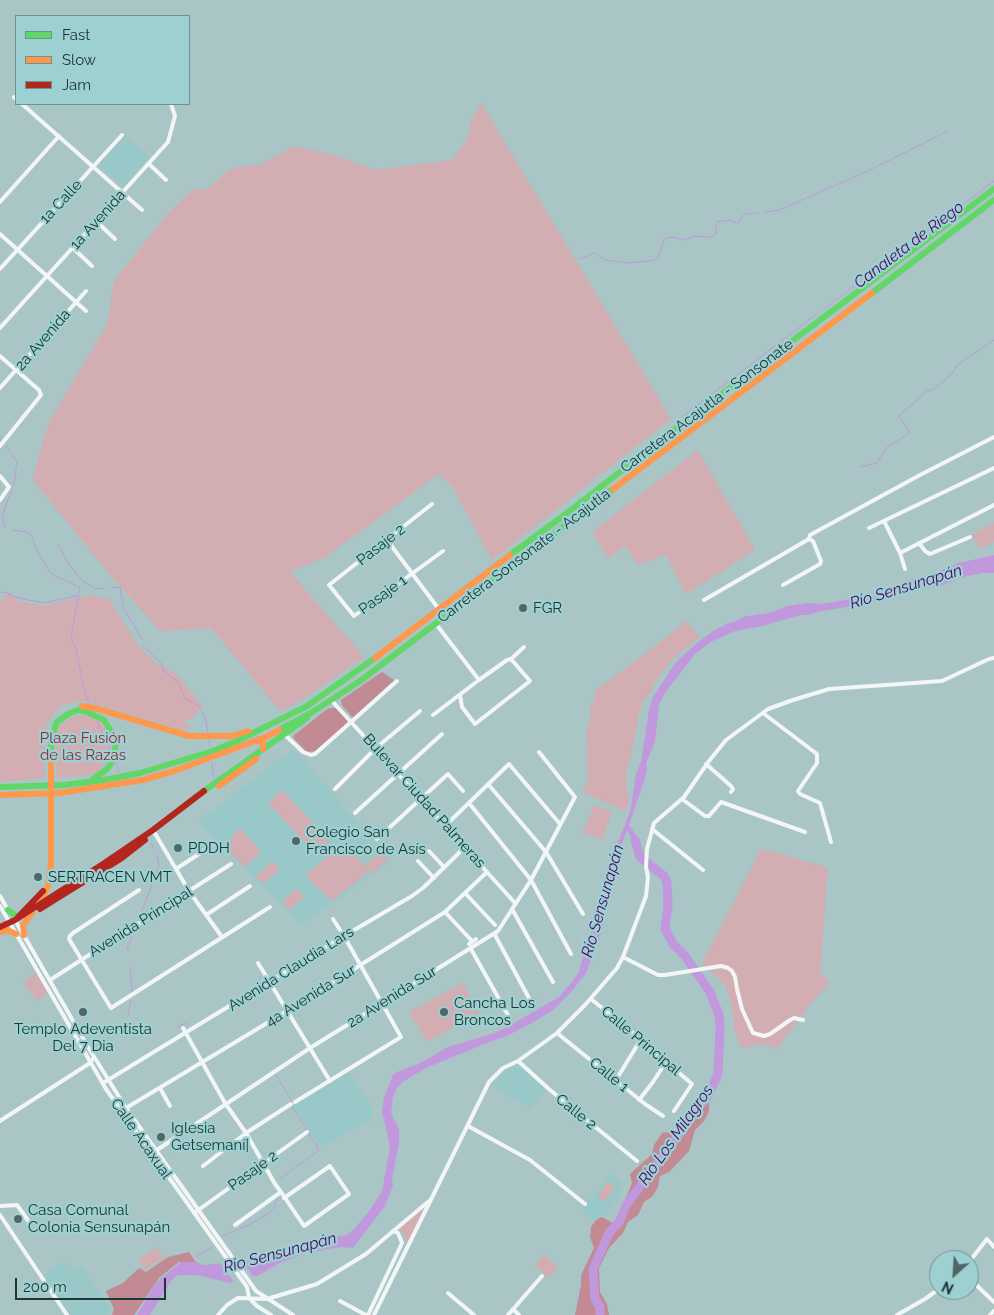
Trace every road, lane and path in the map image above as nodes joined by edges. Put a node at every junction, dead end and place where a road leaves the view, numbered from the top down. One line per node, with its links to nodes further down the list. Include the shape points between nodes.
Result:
1 (23, 105): 4 (street)
2 (171, 105): 5 (street, 1a Avenida, via 175,116 168,142)
3 (122, 135): 6 (street, 1a Calle)
4 (59, 136): 6 (street); 11 (street)
5 (148, 164): 7 (street); 9 (street, 1a Avenida)
6 (94, 167): 9 (street); 17 (street, 1a Calle)
7 (166, 180)
8 (994, 189): 48 (main road, Carretera Acajutla - Sonsonate)
9 (123, 193): 12 (street); 13 (street, 1a Avenida)
10 (994, 200): 49 (main road, Carretera Sonsonate - Acajutla)
11 (0, 202)
12 (142, 210)
13 (97, 222): 15 (street); 16 (street, 1a Avenida)
14 (0, 234): 17 (street)
15 (116, 238)
16 (73, 248): 18 (street); 20 (street, 1a Avenida)
17 (17, 249): 19 (street, 1a Calle); 20 (street)
18 (92, 266)
19 (0, 269)
20 (47, 275): 22 (street); 24 (street, 1a Avenida)
21 (86, 291): 22 (street, 2a Avenida)
22 (76, 302): 23 (street); 26 (street, 2a Avenida)
23 (86, 311)
24 (0, 328)
25 (0, 356): 26 (street)
26 (16, 370): 27 (street, 2a Avenida); 29 (street, via 41,395)
27 (0, 388)
28 (994, 437): 39 (street, via 810,535)
29 (0, 446)
30 (994, 468): 35 (street)
31 (0, 476): 32 (street, via 9,486)
32 (0, 500)
33 (432, 504): 38 (street, Pasaje 2)
34 (994, 505): 40 (street)
35 (884, 522): 36 (street); 42 (street)
36 (869, 528)
37 (970, 537): 40 (street, via 930,554)
38 (387, 540): 44 (street); 46 (street, Pasaje 2)
39 (809, 540): 45 (street, via 813,541 820,564); 47 (street)
40 (919, 543): 42 (street)
41 (443, 551): 44 (street, Pasaje 1)
42 (900, 553): 43 (street)
43 (905, 569)
44 (412, 573): 46 (street, Pasaje 1, via 354,616); 48 (street)
45 (783, 585)
46 (329, 586)
47 (704, 600)
48 (438, 608): 57 (main road, Carretera Acajutla - Sonsonate, via 373,660)
49 (435, 623): 53 (street); 56 (main road, Carretera Sonsonate - Acajutla)
50 (524, 647): 52 (street)
51 (994, 658): 59 (street, via 942,682 829,689)
52 (511, 659): 53 (street); 55 (street, via 530,681 475,724 462,707)
53 (479, 680): 55 (street)
54 (397, 681): 61 (street)
55 (460, 695): 60 (street)
56 (332, 701): 61 (street, Bulevar Ciudad Palmeras); 63 (main road); 64 (main road, Carretera Sonsonate - Acajutla)
57 (311, 703): 70 (main road, via 254,729 232,736 213,737 188,736 95,708 74,706 65,709 50,728); 72 (main road, via 235,742 187,759 131,774)
58 (420, 710): 65 (street)
59 (763, 713): 68 (street, via 726,740); 88 (street, via 817,754 817,763 798,791 820,803)
60 (433, 715)
61 (353, 722): 63 (street, via 312,755 303,752); 65 (street, Bulevar Ciudad Palmeras)
62 (442, 734): 69 (street)
63 (284, 735): 66 (main road); 85 (main road)
64 (251, 742): 66 (main road, via 263,742); 77 (main road, Carretera Sonsonate - Acajutla, via 177,770 119,785 59,793)
65 (376, 748): 69 (street, Bulevar Ciudad Palmeras); 74 (street)
66 (263, 749): 85 (main road)
67 (539, 752): 82 (street, 2a Avenida Sur, via 576,797)
68 (706, 764): 76 (street, via 731,786); 79 (street)
69 (399, 774): 78 (street, Bulevar Ciudad Palmeras); 81 (street)
70 (51, 780): 72 (main road, via 51,744 57,722 68,714 85,710 104,720 110,728 116,740 115,756 97,778); 101 (main road)
71 (488, 784): 80 (street); 82 (street, via 509,764); 92 (street)
72 (64, 785): 73 (main road)
73 (0, 787)
74 (335, 788)
75 (463, 791): 78 (street, via 448,774)
76 (731, 792)
77 (0, 795)
78 (421, 799): 83 (street, Bulevar Ciudad Palmeras); 87 (street)
79 (682, 799): 84 (street, via 654,823); 86 (street, via 705,816 709,816 721,802)
80 (469, 803): 83 (street); 100 (street)
81 (355, 813)
82 (560, 824): 92 (street, 2a Avenida Sur)
83 (445, 826): 90 (street, Bulevar Ciudad Palmeras)
84 (652, 829): 97 (street); 130 (street, via 647,849 646,896)
85 (154, 832): 96 (street); 108 (main road); 114 (main road, via 122,858)
86 (805, 832)
87 (377, 839)
88 (831, 842)
89 (211, 846): 96 (street)
90 (465, 847): 95 (street, Avenida Claudia Lars); 98 (street, Bulevar Ciudad Palmeras)
91 (429, 851): 95 (street)
92 (546, 852): 100 (street, 2a Avenida Sur); 115 (street)
93 (418, 861): 99 (street)
94 (231, 864): 104 (street, Avenida Principal)
95 (444, 867): 99 (street, Avenida Claudia Lars)
96 (176, 869): 104 (street)
97 (703, 870)
98 (487, 872): 105 (street, 4a Avenida Sur); 107 (street, Bulevar Ciudad Palmeras)
99 (434, 878): 125 (street, Avenida Claudia Lars, via 412,896)
100 (531, 880): 107 (street, 2a Avenida Sur); 129 (street)
101 (48, 886): 108 (main road); 118 (main road)
102 (250, 886): 116 (street)
103 (139, 890): 131 (street, via 71,934 69,939)
104 (190, 891): 116 (street); 131 (street, Avenida Principal)
105 (465, 893): 113 (street, 4a Avenida Sur); 119 (street)
106 (0, 896): 112 (street)
107 (515, 903): 111 (street, 2a Avenida Sur)
108 (40, 904): 118 (main road)
109 (0, 906): 118 (street)
110 (270, 906): 126 (street)
111 (512, 909): 124 (street, 2a Avenida Sur); 136 (street)
112 (8, 910): 118 (main road)
113 (445, 912): 127 (street); 133 (street, 4a Avenida Sur)
114 (32, 914): 118 (main road); 123 (main road, via 23,925)
115 (583, 914)
116 (206, 915): 126 (street)
117 (333, 919): 125 (street)
118 (14, 921): 120 (main road); 121 (main road); 122 (street, Calle Acaxual); 123 (street, Calle Acaxual)
119 (495, 924)
120 (0, 927)
121 (0, 932): 122 (main road, via 7,930)
122 (16, 934): 137 (street, Calle Acaxual)
123 (24, 935): 134 (street, Calle Acaxual)
124 (495, 935): 128 (street, 2a Avenida Sur); 139 (street)
125 (344, 936): 133 (street); 135 (street, Avenida Claudia Lars)
126 (222, 937): 131 (street, via 110,1008)
127 (472, 941)
128 (471, 949): 140 (street, 2a Avenida Sur); 142 (street)
129 (571, 954)
130 (623, 957): 138 (street); 143 (street, via 658,975 721,966 732,971 753,1032 764,1036 790,1020)
131 (81, 960): 134 (street, Avenida Principal)
132 (258, 962): 135 (street)
133 (360, 965): 140 (street); 141 (street, 4a Avenida Sur)
134 (50, 980): 137 (street); 149 (street, Calle Acaxual)
135 (270, 982): 141 (street); 145 (street, Avenida Claudia Lars)
136 (553, 982)
137 (44, 983): 154 (street, Calle Acaxual)
138 (590, 999): 146 (street); 147 (street, Calle Principal)
139 (530, 1000)
140 (382, 1003): 148 (street, 2a Avenida Sur); 156 (street, via 401,1037)
141 (287, 1011): 148 (street); 152 (street, 4a Avenida Sur)
142 (508, 1015)
143 (803, 1020)
144 (183, 1028): 145 (street)
145 (186, 1033): 152 (street); 155 (street, Avenida Claudia Lars)
146 (557, 1033): 150 (street); 157 (street, Calle 1)
147 (641, 1039): 153 (street, Calle Principal); 157 (street)
148 (310, 1048): 156 (street); 161 (street, 2a Avenida Sur)
149 (94, 1057): 151 (street, Calle Acaxual); 154 (street)
150 (518, 1061): 168 (street, via 503,1068 489,1082); 174 (street, Calle 2)
151 (98, 1062): 154 (street); 155 (street, Calle Acaxual)
152 (203, 1062): 159 (street, 4a Avenida Sur); 161 (street)
153 (666, 1062): 160 (street); 165 (street, Calle Principal, via 692,1084)
154 (90, 1063): 158 (street, Calle Acaxual); 167 (street)
155 (108, 1080): 158 (street, Avenida Claudia Lars); 163 (street, Calle Acaxual)
156 (330, 1080): 170 (street)
157 (616, 1080): 160 (street, Calle 1)
158 (103, 1084): 164 (street, Calle Acaxual)
159 (160, 1088): 162 (street); 163 (street, 4a Avenida Sur)
160 (639, 1100): 166 (street, Calle 1)
161 (225, 1103): 170 (street); 171 (street, 2a Avenida Sur)
162 (170, 1106)
163 (126, 1108): 164 (street, 4a Avenida Sur); 171 (street, Calle Acaxual)
164 (121, 1111): 172 (street, Calle Acaxual)
165 (674, 1111)
166 (663, 1116)
167 (0, 1121)
168 (468, 1126): 179 (street); 180 (street, via 530,1160)
169 (307, 1132): 175 (street, Pasaje 2)
170 (246, 1133): 175 (street); 176 (street)
171 (157, 1150): 172 (street); 173 (street); 182 (street, Calle Acaxual)
172 (149, 1151): 173 (street, Calle Acaxual)
173 (153, 1158): 183 (street, Calle Acaxual)
174 (637, 1161)
175 (263, 1163): 177 (street); 182 (street, Pasaje 2)
176 (203, 1166)
177 (280, 1192): 178 (street); 186 (street)
178 (284, 1198): 178 (street, via 304,1226 349,1194 330,1166)
179 (431, 1200): 187 (street); 188 (street)
180 (585, 1204)
181 (0, 1206): 185 (street, via 17,1206)
182 (199, 1210): 183 (street); 197 (street, Calle Acaxual, via 255,1289)
183 (194, 1214): 196 (street, Calle Acaxual, via 247,1287)
184 (0, 1215): 202 (street)
185 (29, 1222)
186 (235, 1225)
187 (393, 1231): 189 (street, via 398,1233); 197 (street, via 366,1254 317,1284)
188 (410, 1242): 189 (street); 207 (street)
189 (402, 1243): 206 (street)
190 (994, 1247): 191 (street, via 987,1239)
191 (978, 1250)
192 (542, 1276): 200 (street)
193 (979, 1288): 199 (street)
194 (448, 1293): 208 (street)
195 (929, 1295): 211 (street)
196 (249, 1298): 197 (street); 203 (street, via 238,1298); 204 (street)
197 (267, 1299): 205 (street)
198 (340, 1301): 206 (street)
199 (994, 1302)
200 (513, 1310): 209 (street); 210 (street)
201 (994, 1311): 212 (street)
202 (67, 1315)
203 (218, 1315)
204 (271, 1315)
205 (293, 1315)
206 (367, 1315)
207 (374, 1315)
208 (474, 1315)
209 (508, 1315)
210 (519, 1315)
211 (898, 1315)
212 (990, 1315)

